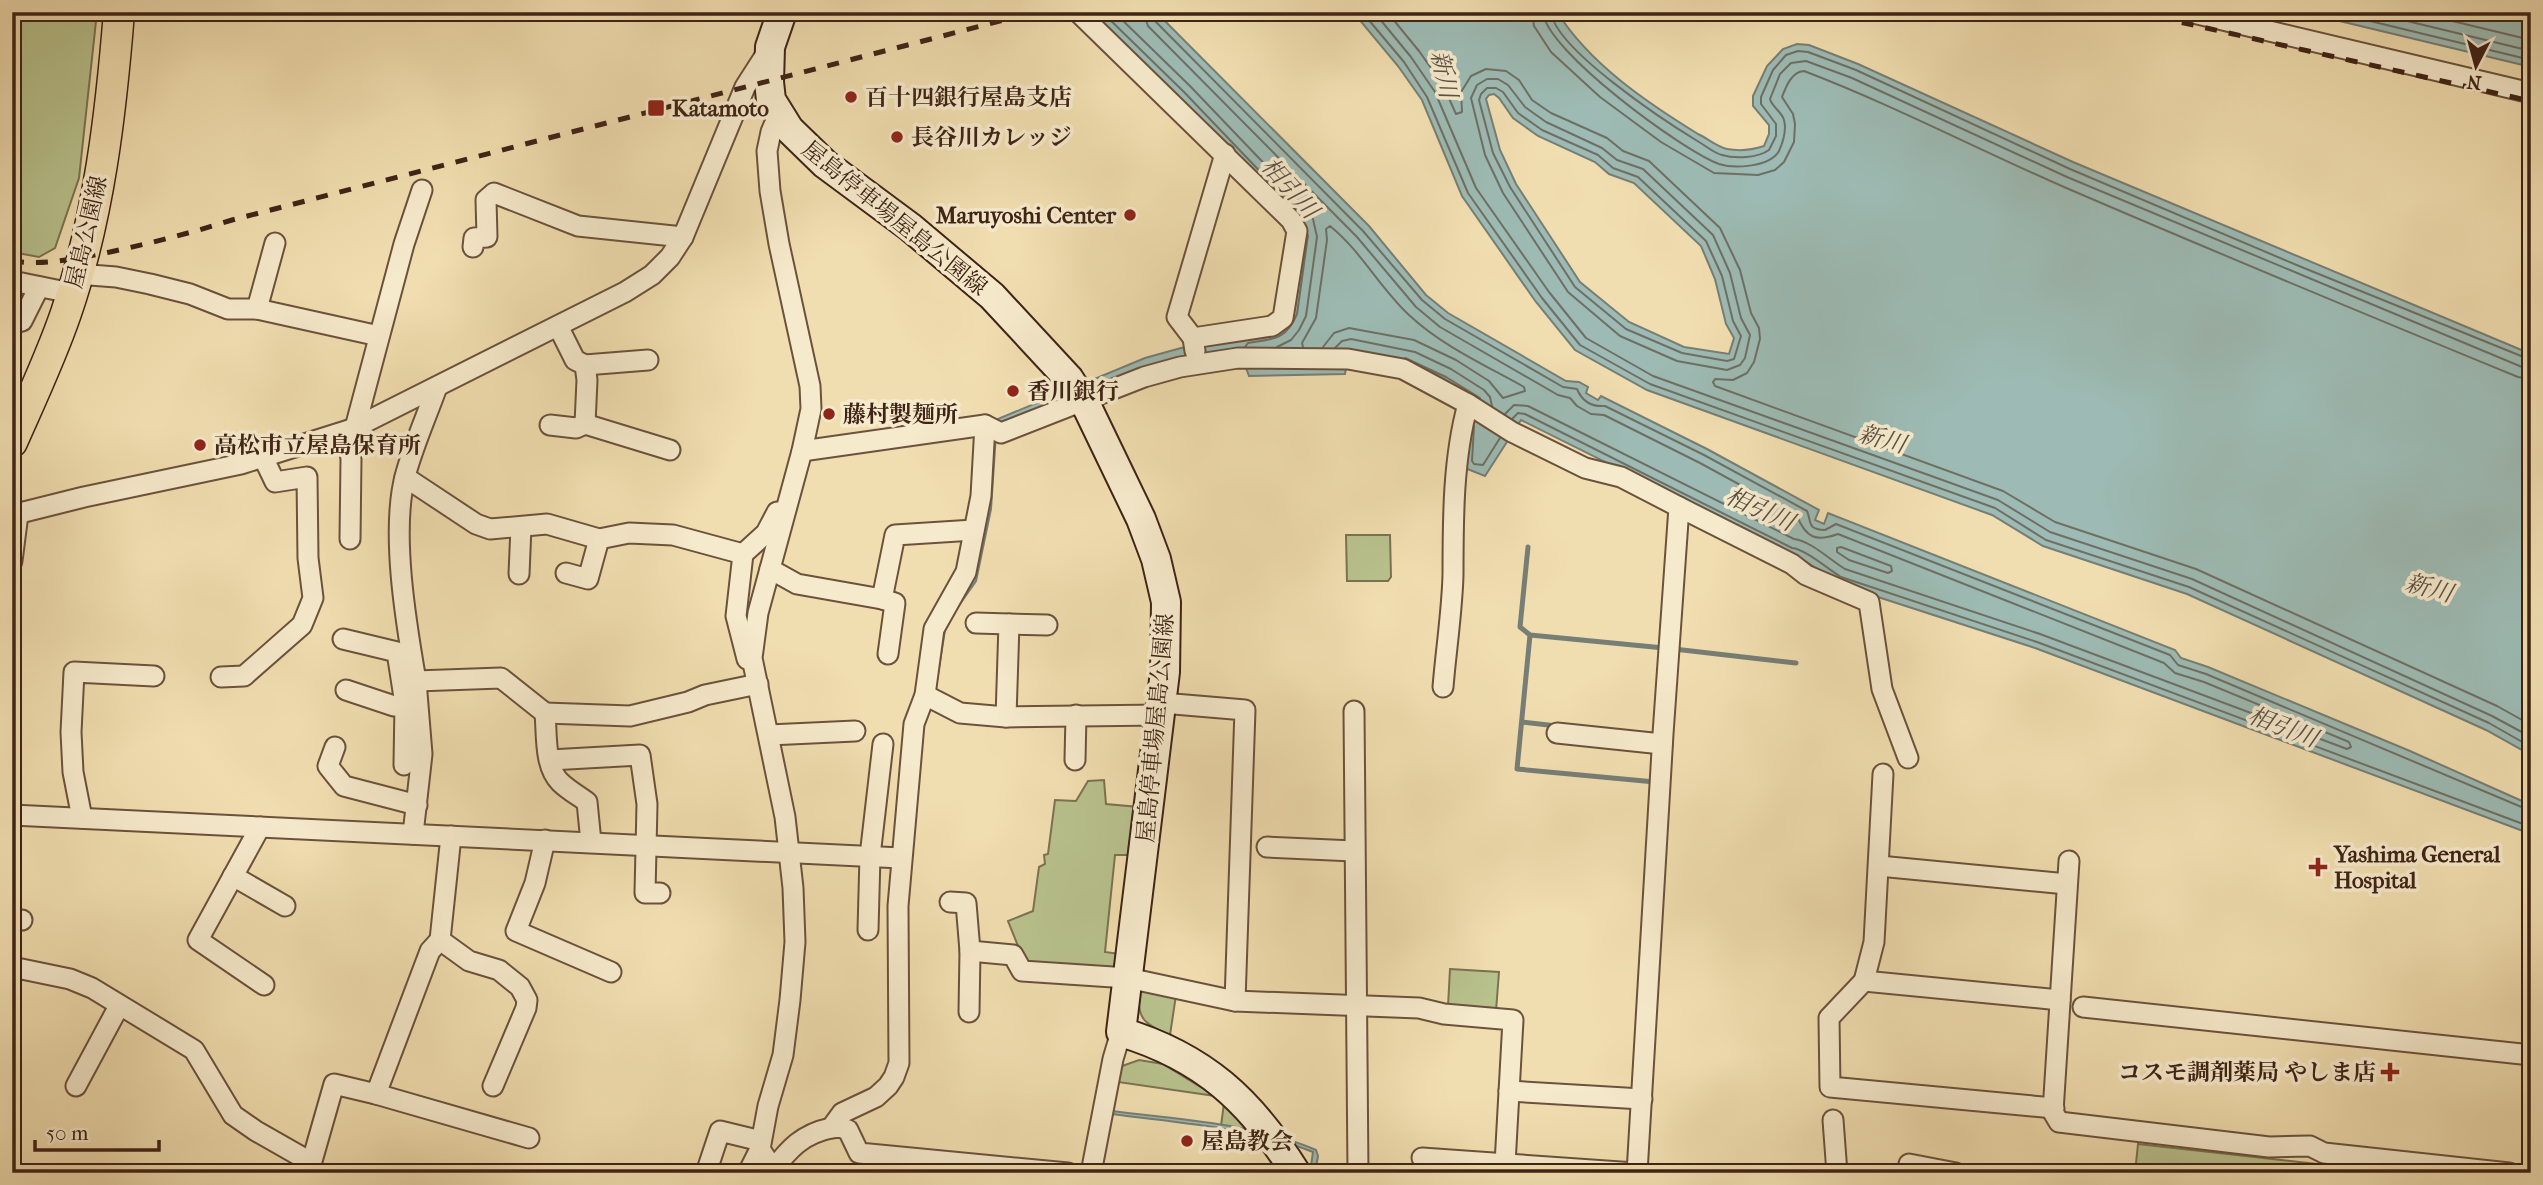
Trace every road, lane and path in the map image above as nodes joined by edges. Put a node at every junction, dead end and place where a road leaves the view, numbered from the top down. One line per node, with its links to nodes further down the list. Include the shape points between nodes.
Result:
1 (119, 12): 15 (main road, 屋島公園線, via 105,145)
2 (782, 12): 5 (main road)
3 (2189, 12): 6 (street)
4 (1080, 14): 9 (street)
5 (770, 47): 7 (main road); 8 (street)
6 (2531, 93)
7 (775, 107): 8 (street, via 749,105); 25 (main road, 屋島停車場屋島公園線, via 789,129 825,164 992,296); 33 (street, via 767,168 810,386 811,409)
8 (735, 112): 11 (street)
9 (1225, 154): 21 (street, via 1177,317); 21 (street, via 1291,220 1297,232 1283,318)
10 (422, 190): 20 (street)
11 (683, 237): 13 (street, via 578,226 494,193 486,200 487,237 474,238); 19 (street, via 652,275)
12 (275, 243): 17 (street)
13 (473, 247)
14 (12, 281): 16 (street)
15 (74, 284): 16 (street); 17 (street, via 116,277 190,294 228,309); 31 (main road, 屋島公園線)
16 (39, 287): 18 (street, via 22,321)
17 (257, 310): 20 (street)
18 (12, 324)
19 (558, 326): 23 (street, via 575,360); 24 (street)
20 (379, 336): 30 (street)
21 (1195, 352): 25 (street); 26 (street, via 1242,358 1348,359 1403,369)
22 (648, 360): 23 (street)
23 (585, 365): 27 (street)
24 (438, 387): 30 (street); 35 (street)
25 (1083, 400): 29 (street, via 1001,433); 63 (main road, 屋島停車場屋島公園線, via 1141,519 1163,584 1167,627)
26 (1471, 406): 37 (street, via 1585,468 1620,477); 59 (street, via 1462,425)
27 (585, 424): 28 (street, via 576,428); 32 (street)
28 (550, 425)
29 (985, 425): 33 (street); 40 (street)
30 (351, 429): 34 (street); 41 (street)
31 (12, 442)
32 (670, 450)
33 (802, 451): 36 (street)
34 (263, 457): 38 (street); 56 (street, via 275,482 307,477 313,598 302,625 244,676)
35 (405, 477): 39 (street, via 476,524 490,529); 57 (street, via 399,518)
36 (788, 498): 43 (street, via 766,533); 45 (street)
37 (1679, 507): 72 (street); 74 (street, via 1806,575 1869,602 1882,689)
38 (15, 514): 44 (street)
39 (521, 527): 42 (street, via 547,524); 47 (street)
40 (974, 530): 48 (street, via 895,535); 61 (street, via 966,572 934,629)
41 (350, 539)
42 (599, 539): 43 (street, via 629,533 673,535); 46 (street, via 588,579)
43 (743, 554): 54 (street, via 736,616 747,659)
44 (12, 561)
45 (770, 569): 48 (street, via 797,584); 54 (street)
46 (566, 573)
47 (519, 574)
48 (882, 599): 53 (street, via 895,603)
49 (976, 622): 50 (street)
50 (1009, 624): 51 (street); 67 (street)
51 (1047, 625)
52 (342, 639): 62 (street, via 397,652)
53 (888, 654)
54 (752, 658): 58 (street)
55 (154, 676): 81 (street, via 74,672 73,772)
56 (221, 677)
57 (416, 681): 62 (street); 65 (street, via 501,678)
58 (758, 684): 65 (street, via 631,716); 70 (street)
59 (1443, 687)
60 (346, 690): 62 (street, via 394,706)
61 (925, 695): 67 (street, via 960,713); 92 (street, via 914,724)
62 (412, 704): 77 (street); 79 (street, via 422,754)
63 (1161, 709): 66 (street); 105 (main road, 屋島停車場屋島公園線); 109 (street, via 1245,710)
64 (1354, 712): 90 (street)
65 (545, 713): 75 (street)
66 (1076, 715): 67 (street); 76 (street)
67 (1006, 717)
68 (855, 731): 70 (street)
69 (1557, 733): 72 (street, via 1589,743)
70 (769, 735): 89 (street)
71 (883, 744): 91 (street)
72 (1662, 744): 120 (street)
73 (335, 747): 79 (street, via 328,766 344,786)
74 (1908, 758)
75 (550, 760): 86 (street, via 559,781 587,802); 87 (street, via 640,755)
76 (1076, 760)
77 (404, 765)
78 (1882, 774): 94 (street)
79 (416, 805): 83 (street)
80 (12, 815): 81 (street)
81 (82, 818): 82 (street)
82 (260, 827): 83 (street); 95 (street)
83 (413, 834): 84 (street)
84 (451, 836): 85 (street); 101 (street)
85 (545, 840): 86 (street); 104 (street, via 536,883 516,931)
86 (592, 842): 87 (street)
87 (646, 844): 89 (street); 97 (street)
88 (1267, 847): 90 (street)
89 (789, 851): 91 (street); 125 (street, via 795,942 790,1000 783,1055)
90 (1354, 851): 110 (street)
91 (870, 856): 92 (street); 100 (street)
92 (901, 858): 123 (street, via 899,1063 888,1086 842,1113)
93 (2069, 861): 96 (street)
94 (1879, 866): 96 (street); 106 (street, via 1874,942)
95 (233, 876): 99 (street); 107 (street, via 198,940)
96 (2067, 884): 108 (street)
97 (644, 893)
98 (950, 902): 102 (street, via 966,903)
99 (285, 906)
100 (868, 930)
101 (440, 940): 117 (street, via 469,961 499,970 520,987 527,1000); 119 (street, via 430,951)
102 (970, 951): 105 (street, via 1013,956 1022,971); 113 (street)
103 (12, 967): 111 (street, via 70,979)
104 (611, 972)
105 (1128, 978): 109 (street); 114 (main road, 屋島停車場屋島公園線)
106 (1864, 981): 108 (street); 121 (street, via 1829,1018 1830,1087)
107 (264, 985)
108 (2060, 1000): 121 (street)
109 (1235, 1001): 110 (street)
110 (1356, 1004): 118 (street, via 1513,1020); 136 (street)
111 (119, 1006): 116 (street); 129 (street, via 194,1050 233,1115)
112 (2082, 1007): 115 (street)
113 (969, 1012)
114 (1121, 1032): 134 (street); 135 (main road, via 1175,1053 1220,1082 1262,1123)
115 (2531, 1055)
116 (76, 1086)
117 (493, 1086)
118 (1509, 1091): 120 (street); 127 (street)
119 (376, 1094): 124 (street); 129 (street, via 334,1084 312,1161)
120 (1642, 1099): 137 (street)
121 (2054, 1108): 140 (street, via 2059,1122 2269,1147 2310,1146 2324,1153)
122 (1833, 1120): 138 (street)
123 (831, 1129): 130 (street, via 800,1139); 133 (street, via 848,1130 859,1153)
124 (530, 1138)
125 (760, 1145): 130 (street); 131 (street, via 720,1131); 132 (street)
126 (1422, 1158): 127 (street)
127 (1505, 1164): 137 (street)
128 (1909, 1164): 139 (street)
129 (305, 1166)
130 (772, 1172)
131 (706, 1173)
132 (748, 1173)
133 (1068, 1173)
134 (1091, 1173)
135 (1296, 1173)
136 (1358, 1173)
137 (1636, 1173)
138 (1837, 1173)
139 (1956, 1173)
140 (2509, 1173)

